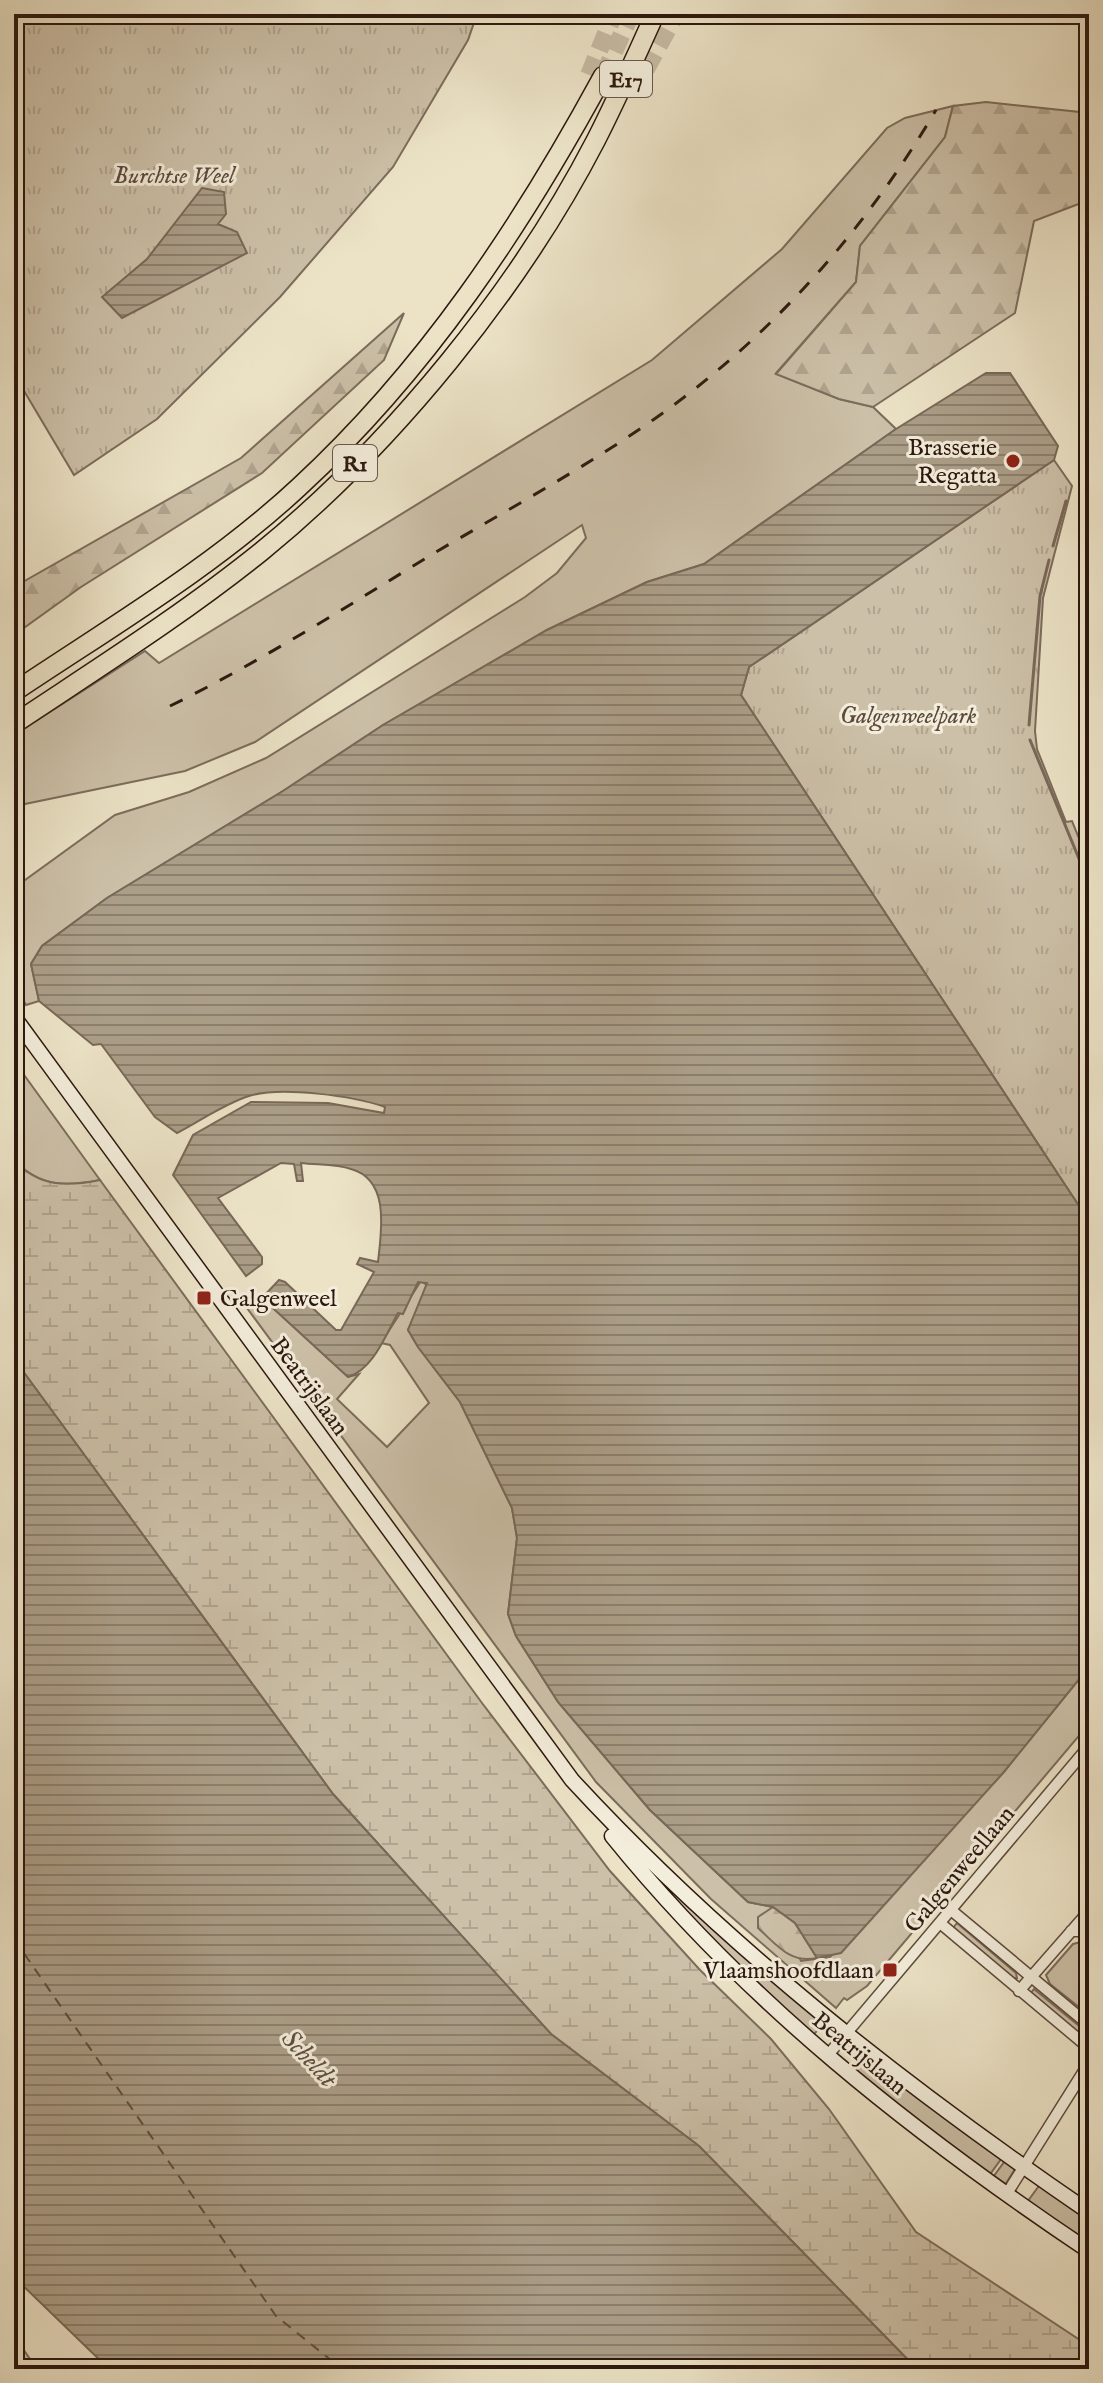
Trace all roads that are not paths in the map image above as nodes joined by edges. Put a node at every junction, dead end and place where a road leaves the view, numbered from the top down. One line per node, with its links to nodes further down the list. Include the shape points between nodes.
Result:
1 (655, 14): 4 (highway, E17)
2 (596, 75): 5 (highway, R1, via 540,186 484,275 373,411 298,488 211,560)
3 (633, 93): 4 (highway, R1, via 618,120)
4 (595, 143): 6 (highway, R1, via 507,284 419,397 367,453 263,550)
5 (14, 692)
6 (14, 724)
7 (14, 1017): 9 (street, Beatrijslaan)
8 (1089, 1746): 10 (street, Galgenweellaan)
9 (572, 1780): 18 (street, Beatrijslaan, via 670,1882); 20 (street, Beatrijslaan, via 679,1915 757,1994)
10 (951, 1910): 12 (street, Galgenweellaan); 15 (street)
11 (1089, 1911): 13 (street)
12 (940, 1923): 16 (street); 18 (street, Galgenweellaan)
13 (1071, 1931): 14 (street); 15 (street)
14 (1089, 1931)
15 (1030, 1978): 16 (street); 17 (street)
16 (1019, 1991): 19 (street)
17 (1089, 2025)
18 (846, 2034): 20 (street, Galgenweellaan); 22 (street, Beatrijslaan)
19 (1089, 2048)
20 (828, 2055): 23 (street, Beatrijslaan)
21 (1089, 2063): 22 (street)
22 (1025, 2168): 23 (street); 24 (street, Beatrijslaan)
23 (1006, 2195): 25 (street, Beatrijslaan)
24 (1089, 2212)
25 (1089, 2251)

